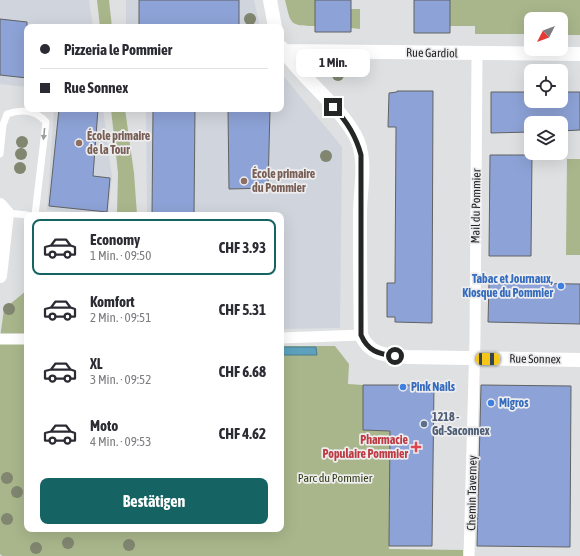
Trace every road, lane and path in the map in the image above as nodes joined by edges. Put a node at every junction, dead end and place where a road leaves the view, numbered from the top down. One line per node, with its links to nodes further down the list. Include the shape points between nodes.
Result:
1 (270, 0): 2 (street)
2 (274, 24)
3 (284, 49): 5 (street, Rue Gardiol)
4 (284, 51): 14 (street, via 342,116 356,137 359,148 362,164)
5 (477, 53): 6 (street, Rue Gardiol); 18 (street, Mail du Pommier)
6 (580, 54)
7 (24, 111): 9 (lane, one-way to 7, via 3,125 7,114)
8 (31, 112): 11 (lane, one-way to 11, via 41,116 46,122)
9 (0, 154)
10 (4, 209): 12 (lane); 13 (street)
11 (35, 212)
12 (24, 214)
13 (0, 276)
14 (361, 335): 16 (street); 18 (street, Rue Sonnex, via 368,348 382,355)
15 (24, 338): 17 (street)
16 (284, 338)
17 (0, 339)
18 (475, 358): 19 (street, Rue Sonnex); 20 (street, Chemin Taverney)
19 (580, 360)
20 (469, 556)

